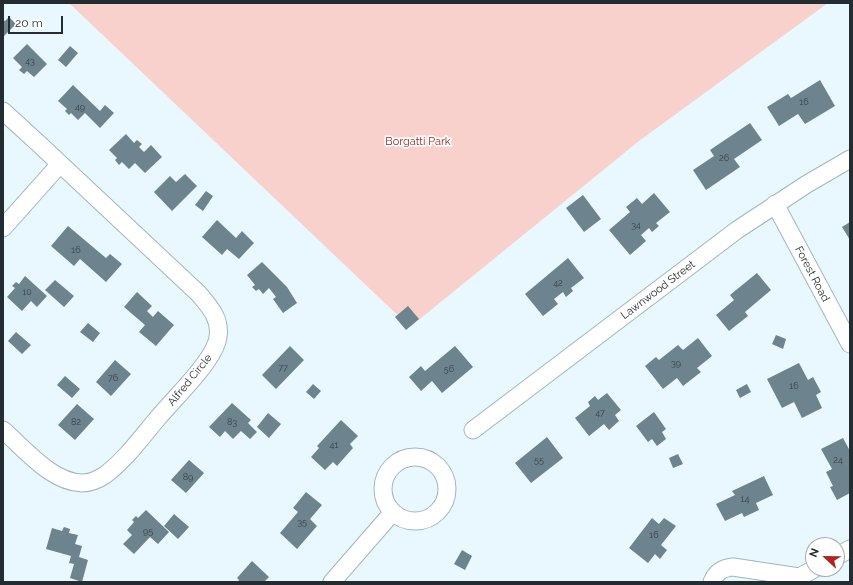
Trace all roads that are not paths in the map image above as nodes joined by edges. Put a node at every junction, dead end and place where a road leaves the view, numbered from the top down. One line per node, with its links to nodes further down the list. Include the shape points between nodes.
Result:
1 (3, 111): 3 (street, Alfred Circle)
2 (850, 159): 4 (street, Lawnwood Street)
3 (60, 164): 5 (street); 7 (street, Alfred Circle, via 199,294 217,321 218,338 212,353 200,370 132,448 113,469 93,481 73,482 55,475)
4 (775, 204): 6 (street, Forest Road); 8 (street, Lawnwood Street)
5 (3, 228)
6 (850, 344)
7 (3, 430)
8 (473, 430)
9 (393, 512): 11 (street)
10 (801, 576): 12 (street, via 733,567 719,571)
11 (332, 582)
12 (712, 582)

